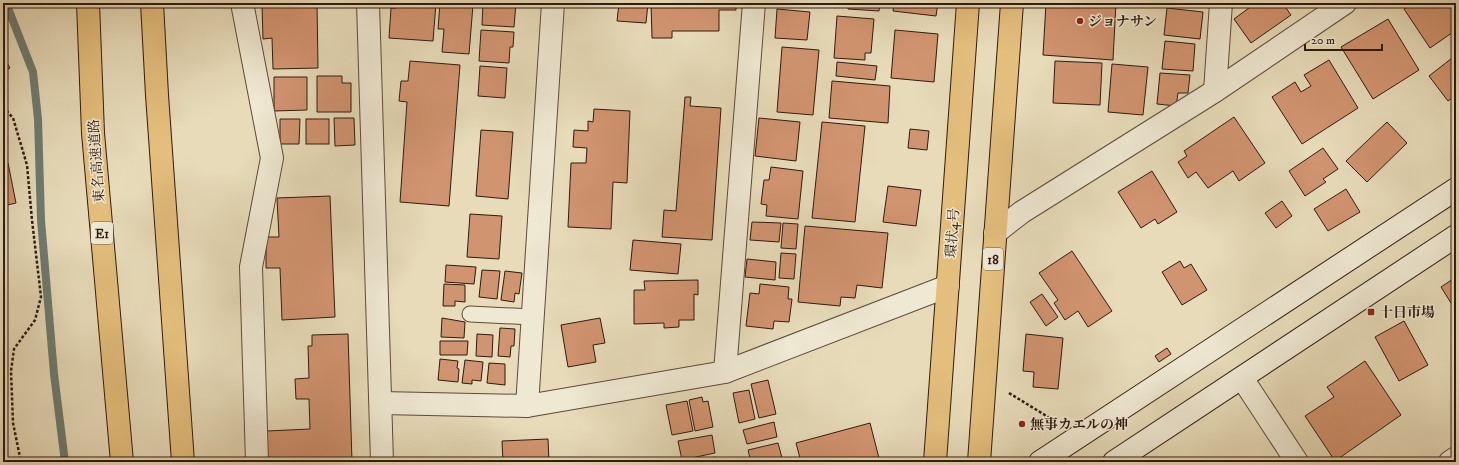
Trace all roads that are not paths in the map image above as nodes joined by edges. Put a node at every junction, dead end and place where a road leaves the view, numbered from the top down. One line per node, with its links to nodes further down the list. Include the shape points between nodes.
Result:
1 (88, 3): 23 (main road, 東名高速道路 / E1, via 93,134)
2 (152, 3): 24 (main road)
3 (242, 3): 25 (street, via 272,158 251,267)
4 (368, 3): 20 (street)
5 (553, 3): 17 (street)
6 (754, 3): 18 (street)
7 (968, 3): 15 (main road, 環状4号)
8 (1012, 3): 13 (main road, 18)
9 (1221, 3): 11 (street)
10 (1345, 3): 11 (street)
11 (1215, 91): 13 (street, via 1022,212)
12 (1456, 190): 29 (street)
13 (995, 233): 28 (main road, 18)
14 (1456, 236): 19 (street)
15 (948, 286): 18 (street); 27 (main road, 環状4号)
16 (470, 314): 17 (lane)
17 (533, 317): 21 (street)
18 (725, 372): 21 (street)
19 (1242, 378): 30 (street); 31 (street)
20 (381, 404): 21 (street); 26 (street)
21 (527, 406)
22 (1456, 458): 32 (street)
23 (122, 462)
24 (183, 462)
25 (257, 462)
26 (382, 462)
27 (935, 462)
28 (979, 462)
29 (1040, 462)
30 (1114, 462)
31 (1297, 462)
32 (1450, 462)

